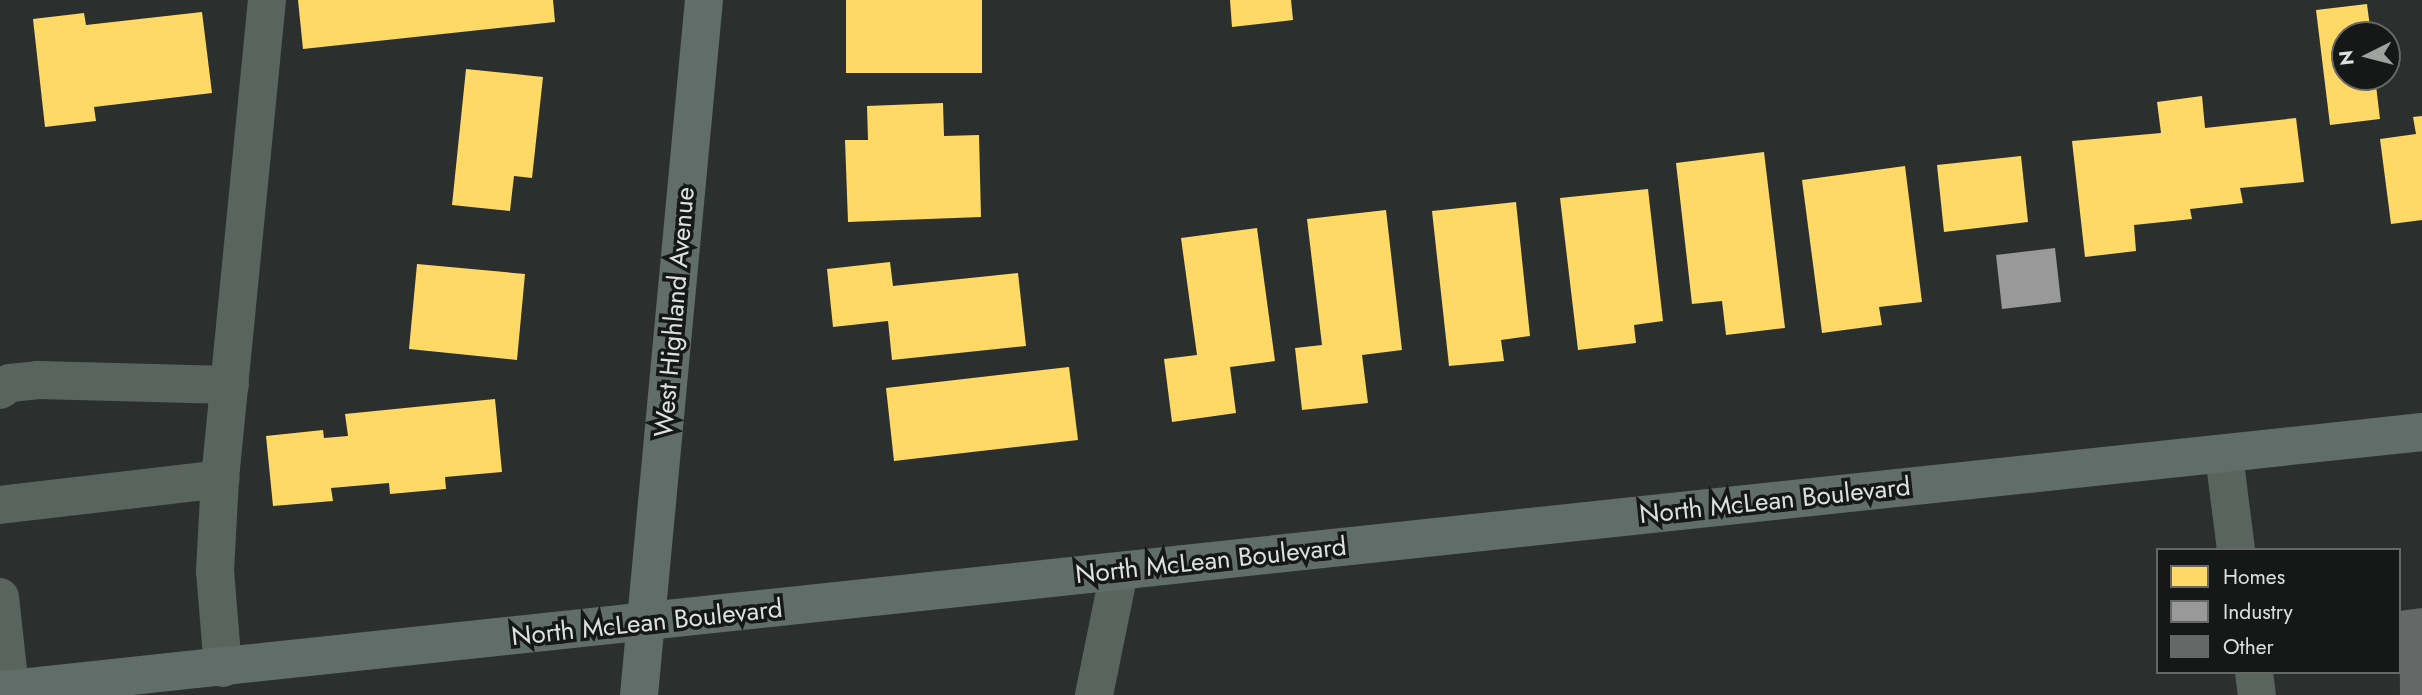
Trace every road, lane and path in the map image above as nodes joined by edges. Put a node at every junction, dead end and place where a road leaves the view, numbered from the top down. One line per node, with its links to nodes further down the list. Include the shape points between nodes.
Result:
1 (267, 0): 3 (street)
2 (704, 0): 12 (main road, West Highland Avenue)
3 (230, 385): 4 (street, via 37,380 10,383); 7 (street)
4 (0, 390)
5 (2422, 432): 6 (main road, North McLean Boulevard)
6 (2224, 456): 9 (street); 10 (main road, North McLean Boulevard)
7 (220, 479): 8 (street); 13 (street, via 215,571)
8 (0, 505)
9 (2236, 548)
10 (1119, 572): 12 (main road, North McLean Boulevard); 17 (street)
11 (0, 597): 15 (street)
12 (645, 624): 13 (main road, North McLean Boulevard); 16 (main road, West Highland Avenue)
13 (223, 668): 15 (main road, North McLean Boulevard)
14 (2254, 674): 18 (street)
15 (5, 690)
16 (639, 695)
17 (1094, 695)
18 (2257, 695)

